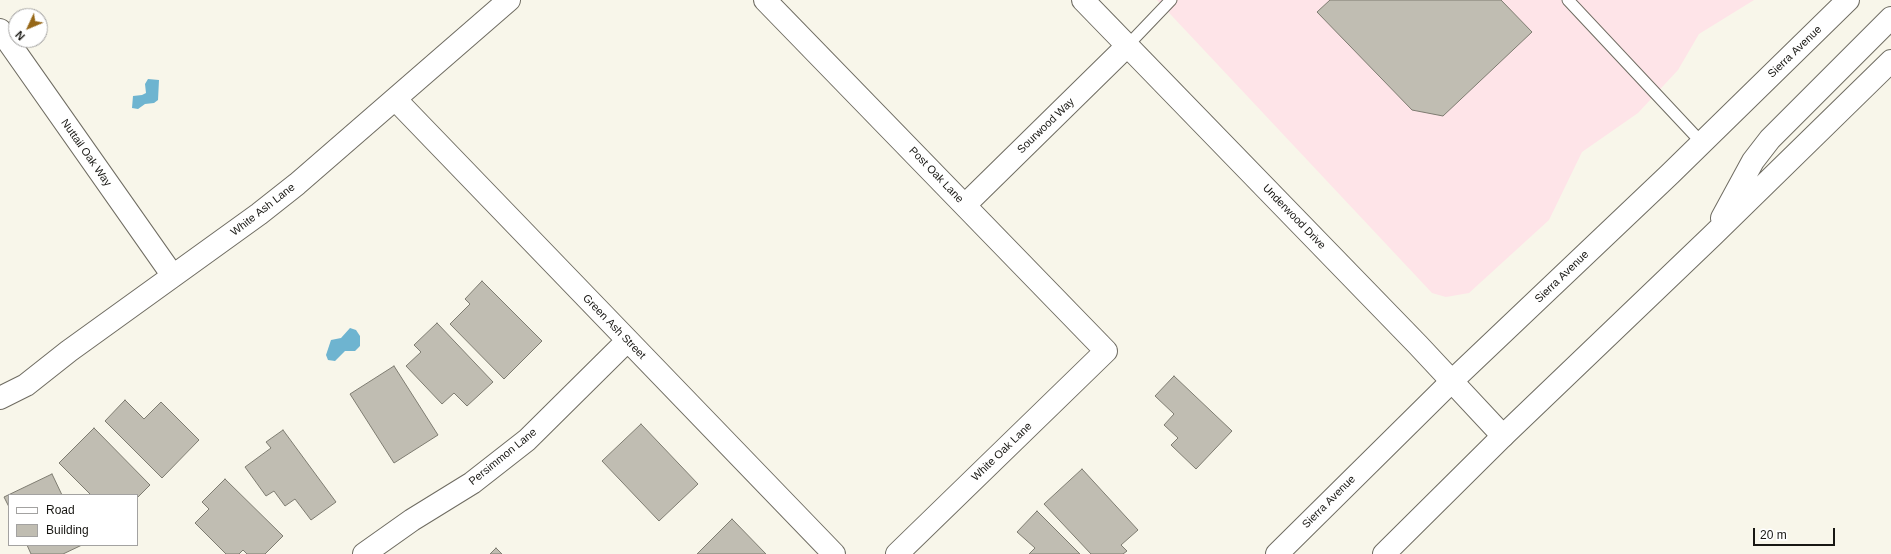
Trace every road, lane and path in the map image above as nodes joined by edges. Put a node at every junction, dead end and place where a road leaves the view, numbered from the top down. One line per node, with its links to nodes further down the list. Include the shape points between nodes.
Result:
1 (509, 0): 11 (street, White Ash Lane)
2 (765, 0): 13 (street, Post Oak Lane)
3 (1082, 0): 9 (street, Underwood Drive)
4 (1171, 0): 9 (lane)
5 (1568, 0): 12 (lane)
6 (1848, 0): 12 (street, Sierra Avenue)
7 (1891, 18): 14 (street, via 1770,139 1753,160)
8 (0, 30): 15 (street, Nuttail Oak Way)
9 (1127, 46): 13 (street, Sourwood Way); 18 (street, Underwood Drive)
10 (1891, 61): 14 (street)
11 (395, 99): 15 (street, White Ash Lane, via 265,210); 16 (street, Green Ash Street)
12 (1702, 143): 18 (street, Sierra Avenue)
13 (965, 205): 17 (street, Post Oak Lane)
14 (1712, 236): 20 (street)
15 (173, 276): 19 (street, White Ash Lane, via 26,385)
16 (628, 341): 21 (street, Persimmon Lane, via 527,440 472,483 412,520); 22 (street, Green Ash Street)
17 (1106, 351): 23 (street, White Oak Lane)
18 (1452, 381): 20 (street, Underwood Drive); 24 (street, Sierra Avenue)
19 (0, 398)
20 (1503, 436): 25 (street)
21 (364, 554)
22 (834, 554)
23 (897, 554)
24 (1277, 554)
25 (1384, 554)

